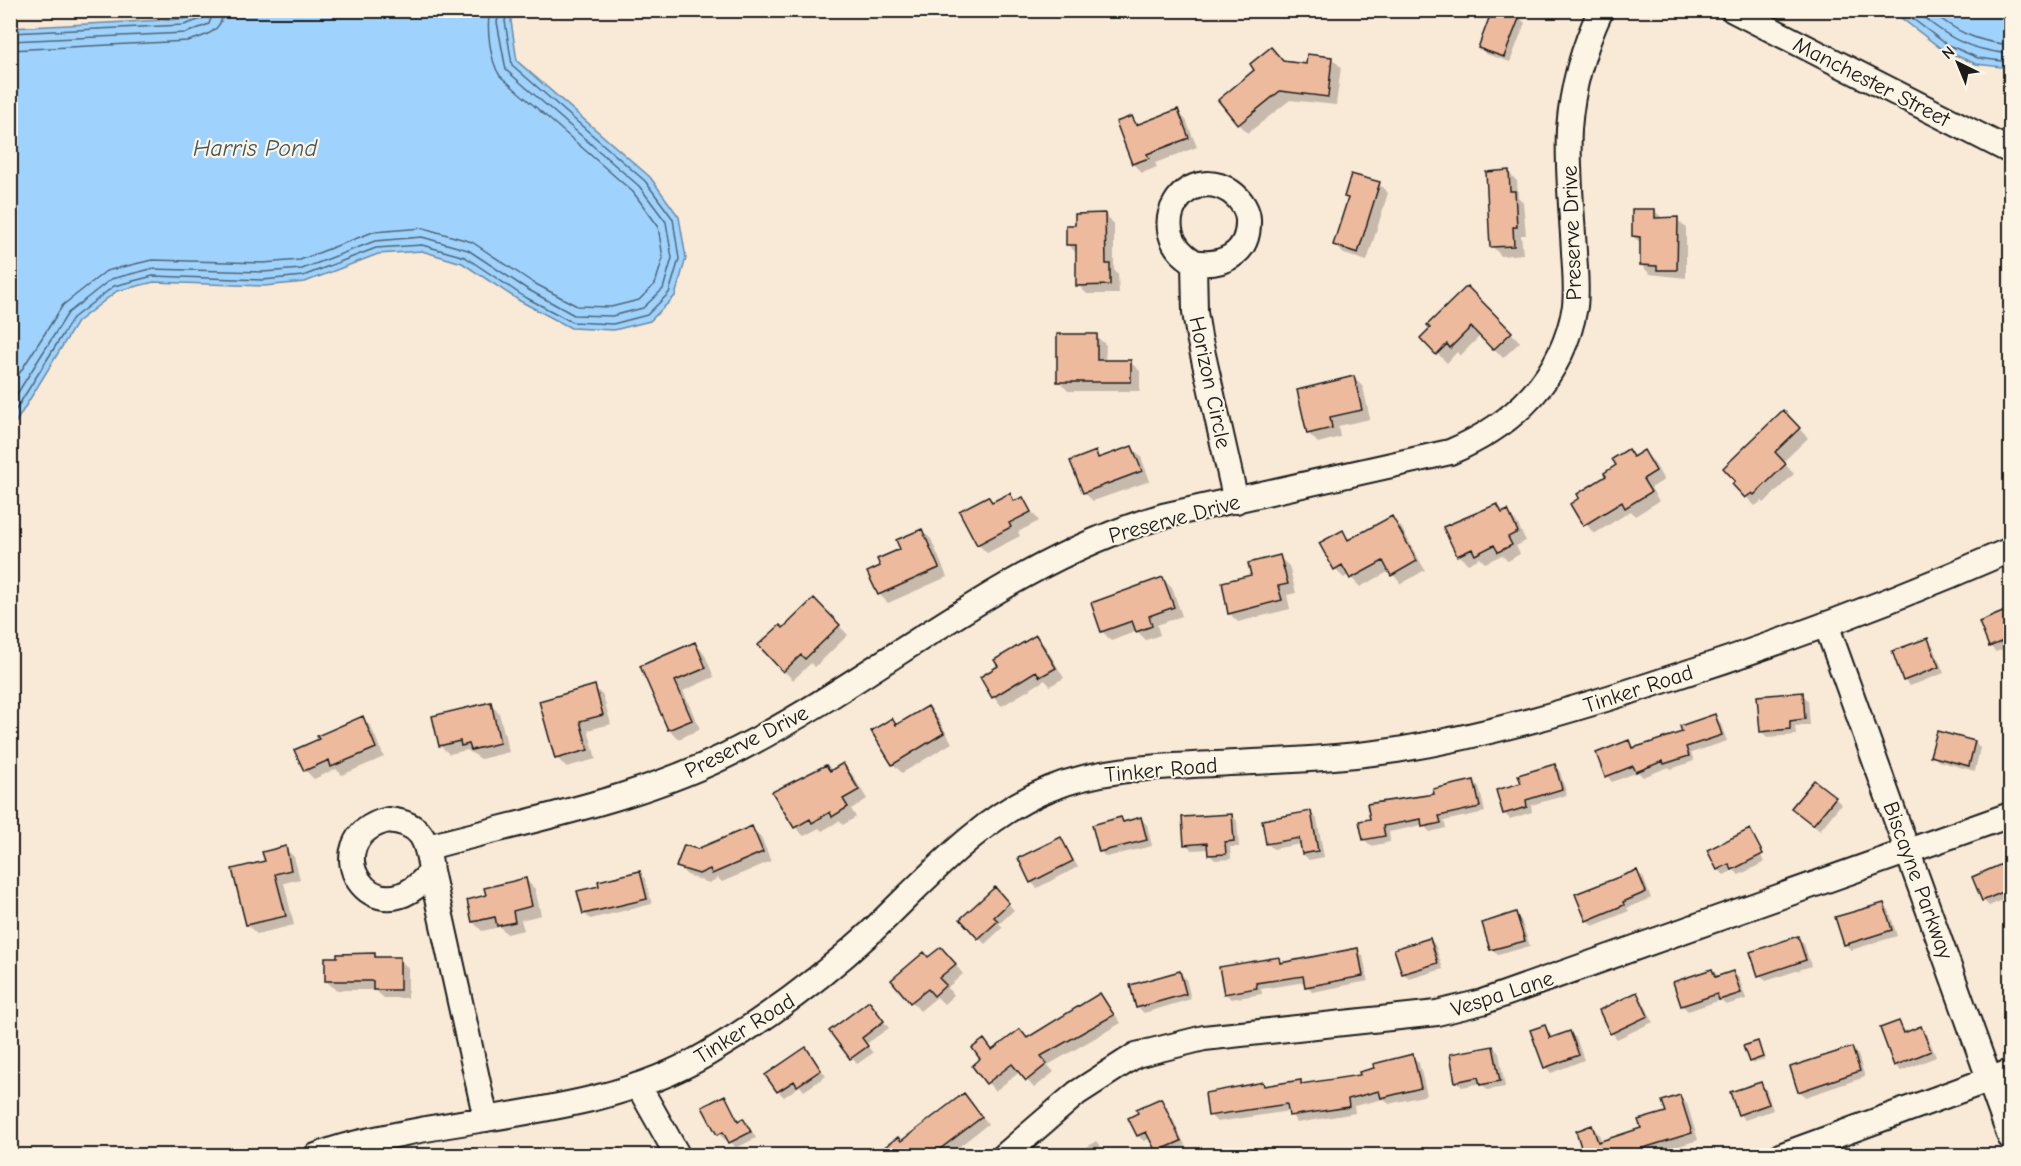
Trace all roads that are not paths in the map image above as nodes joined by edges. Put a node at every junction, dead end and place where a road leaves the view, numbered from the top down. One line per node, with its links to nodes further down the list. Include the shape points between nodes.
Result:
1 (1601, 10): 5 (street, Preserve Drive, via 1577,75 1569,129 1575,305 1564,343 1542,384 1511,418 1450,452)
2 (1733, 10): 3 (street, Manchester Street)
3 (2010, 151)
4 (1194, 262): 5 (street, Horizon Circle, via 1199,337)
5 (1236, 501): 9 (street, Preserve Drive, via 1163,516 1077,547 1037,567 783,724 698,768 624,796)
6 (2010, 550): 7 (street, Tinker Road)
7 (1826, 624): 10 (street, Biscayne Parkway); 13 (street, Tinker Road, via 1597,702 1462,738 1325,759 1139,768 1093,775 1048,789 970,839 781,1008 703,1056)
8 (2010, 815): 10 (street, Vespa Lane)
9 (428, 847): 11 (street); 11 (street, via 413,826 401,821 382,821 364,830 356,840 352,865 363,888 387,898 412,892)
10 (1909, 852): 12 (street, Biscayne Parkway); 19 (street, Vespa Lane, via 1482,1002 1437,1013 1204,1038 1136,1055 1077,1093)
11 (432, 871): 14 (street)
12 (2000, 1076): 15 (street, Biscayne Parkway); 20 (street)
13 (638, 1085): 14 (street, Tinker Road, via 564,1107); 18 (street)
14 (486, 1119): 16 (street, Tinker Road)
15 (2010, 1137)
16 (343, 1151): 17 (street, Tinker Road)
17 (316, 1155)
18 (678, 1155)
19 (1004, 1155)
20 (1780, 1155)

